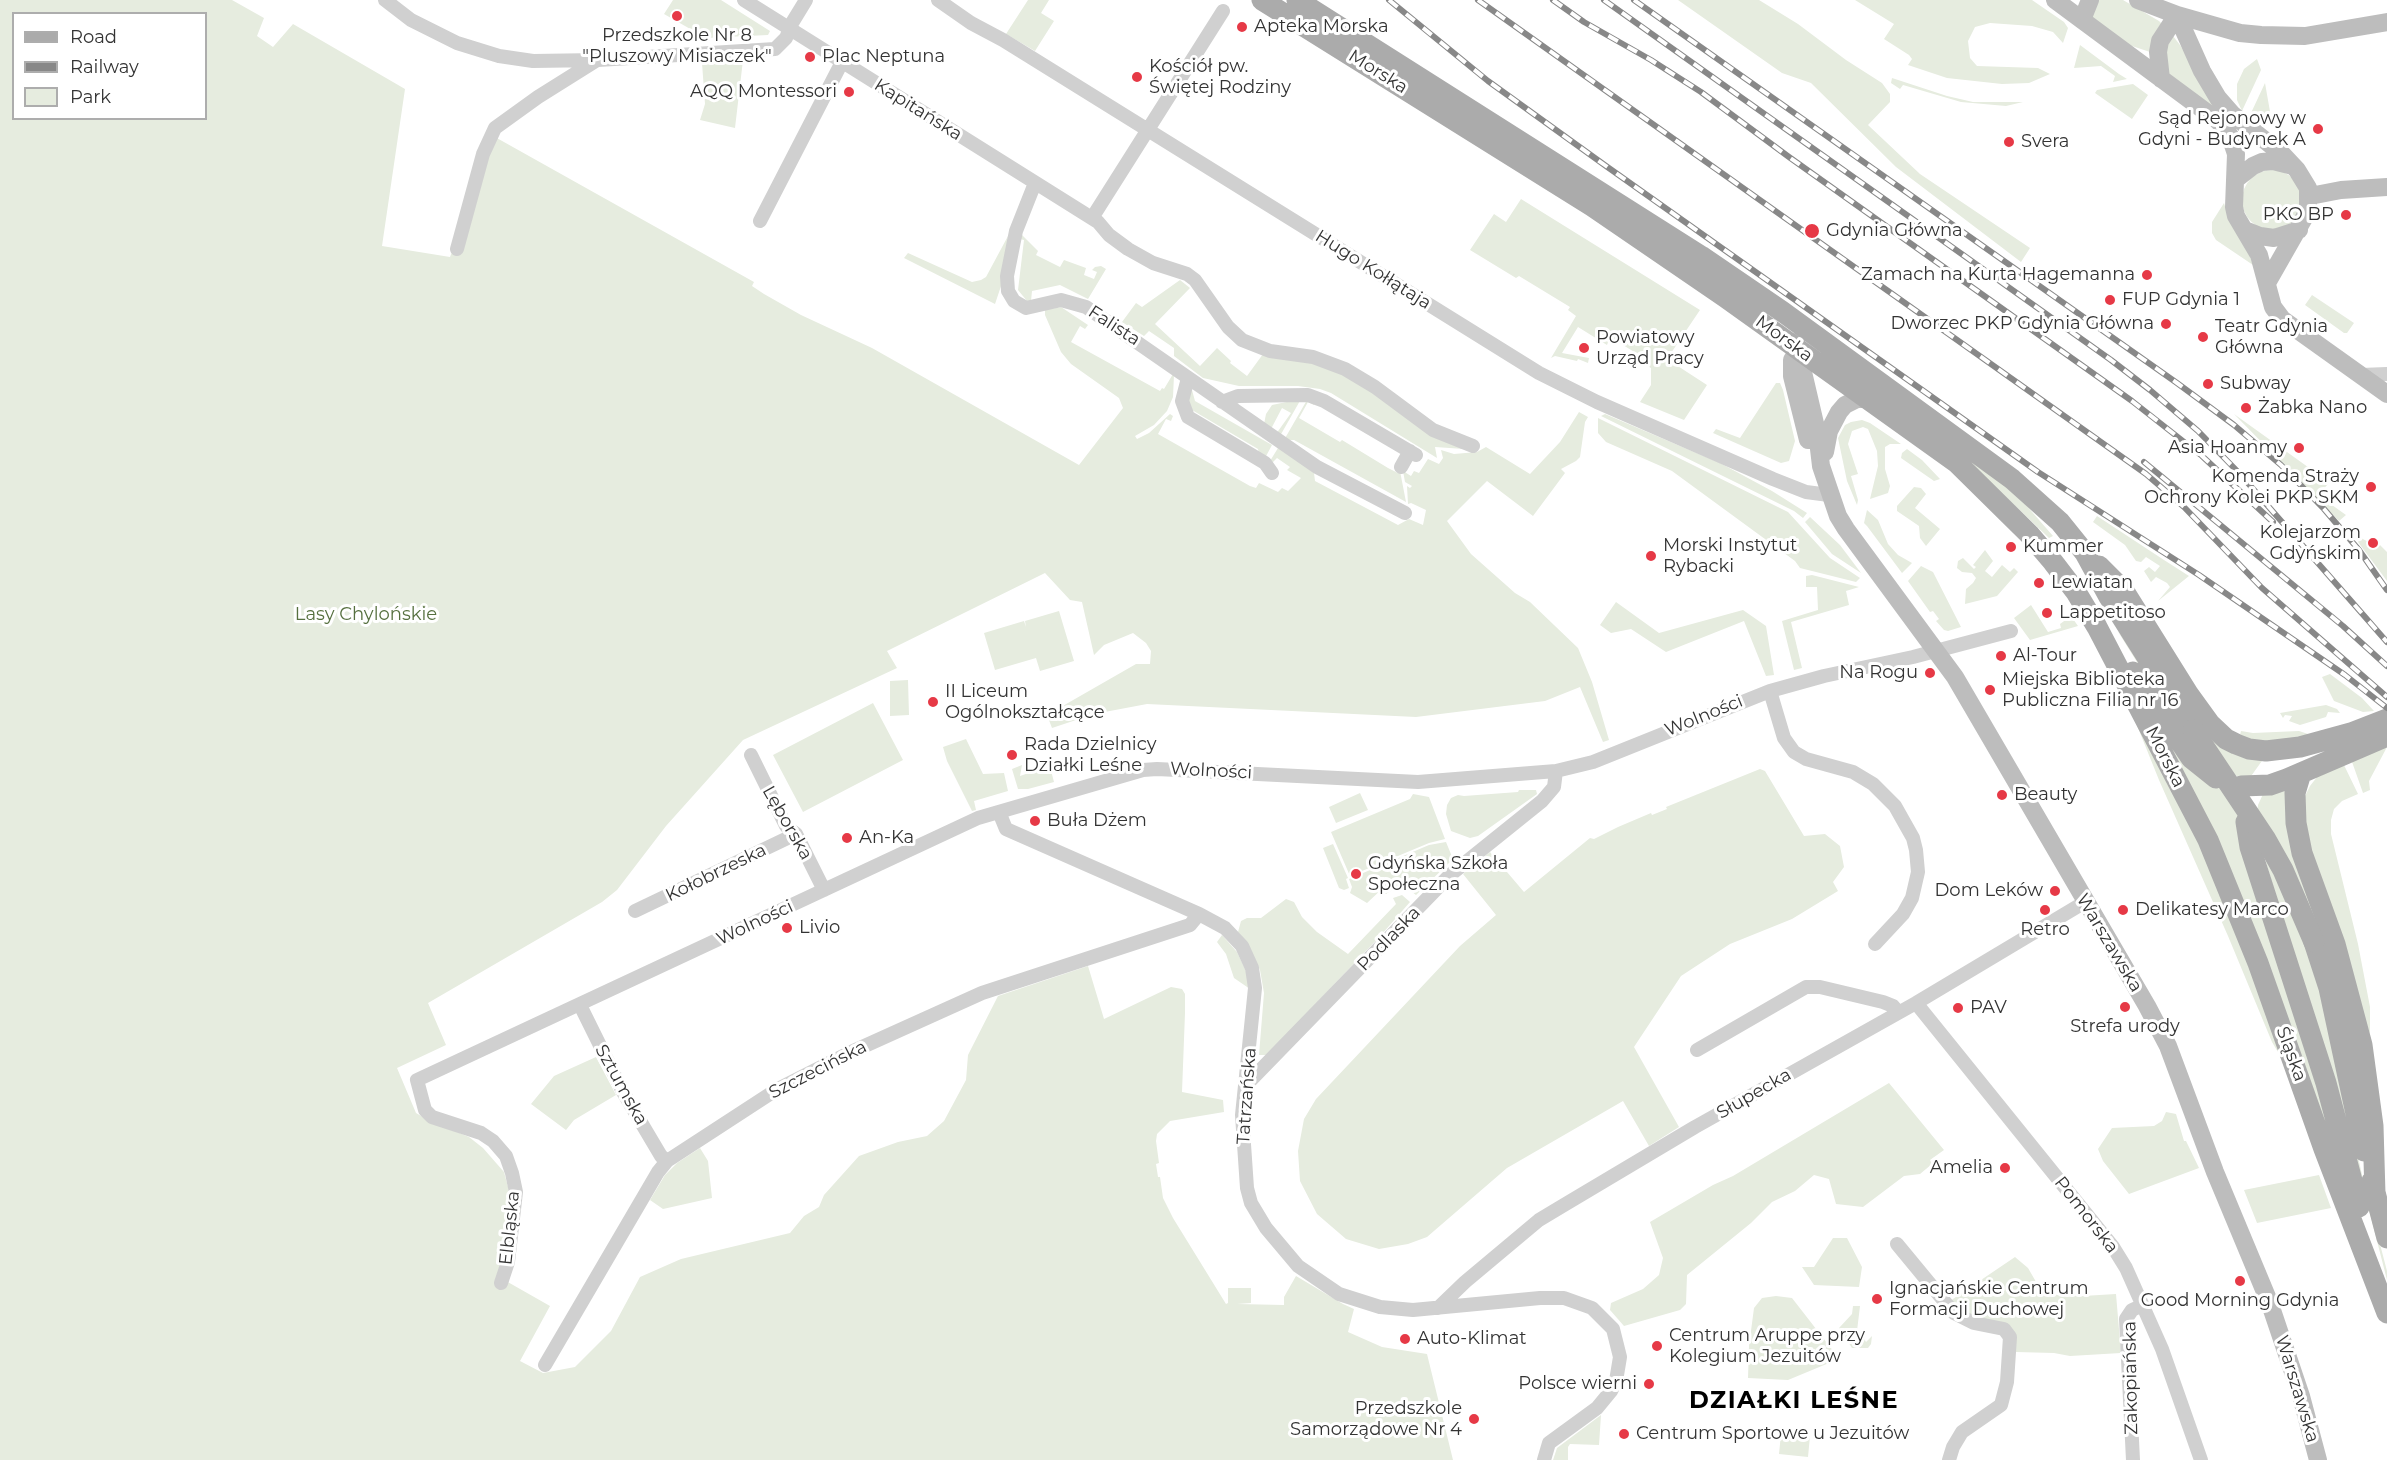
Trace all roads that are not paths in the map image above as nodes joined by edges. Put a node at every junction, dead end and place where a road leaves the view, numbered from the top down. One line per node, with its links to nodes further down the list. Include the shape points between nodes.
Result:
1 (385, 0): 15 (street, via 411,20 457,43 499,57)
2 (744, 0): 14 (street, Kapitańska)
3 (806, 0): 14 (street)
4 (938, 0): 18 (street, Hugo Kołłątaja)
5 (1262, 0): 31 (main road, Morska, via 1592,206)
6 (1298, 0): 30 (main road, Morska, via 1615,199)
7 (2055, 0): 12 (street)
8 (2090, 0): 12 (street)
9 (2138, 0): 11 (street)
10 (1223, 11): 18 (street)
11 (2177, 15): 13 (street, via 2240,33 2288,37); 17 (street, via 2160,41); 19 (street, via 2218,98)
12 (2082, 20): 17 (street)
13 (2387, 22)
14 (790, 30): 15 (street, via 780,46 769,50); 16 (street, Kapitańska)
15 (598, 60): 28 (street, via 495,128)
16 (842, 62): 21 (street, Kapitańska); 25 (street)
17 (2162, 79): 20 (street, via 2217,120 2230,136 2236,154)
18 (1148, 130): 24 (street); 43 (street, Hugo Kołłątaja, via 1539,373 1773,479 1806,492)
19 (2293, 166): 20 (street, via 2262,162); 23 (street)
20 (2235, 180): 26 (street, via 2234,207)
21 (1035, 183): 24 (street, Kapitańska); 35 (street, Falista, via 1016,231 1010,259 1006,285 1012,299 1026,308 1061,300 1079,304)
22 (2387, 187): 23 (street)
23 (2310, 196): 27 (street)
24 (1092, 218): 39 (street, Kapitańska, via 1128,249 1195,280 1228,327 1242,340 1345,369 1434,430)
25 (760, 221)
26 (2245, 230): 27 (street, via 2274,238); 29 (street, via 2259,255)
27 (2299, 230): 29 (street)
28 (457, 249)
29 (2267, 283): 34 (street, via 2270,300 2282,319)
30 (1784, 312): 31 (street, Warszawska); 32 (main road, Morska)
31 (1799, 350): 32 (street); 37 (main road, Morska); 40 (street, Warszawska)
32 (1848, 360): 45 (main road, Morska, via 2012,479 2060,522)
33 (2387, 374): 34 (street)
34 (2361, 375): 36 (street)
35 (1188, 378): 38 (street, Falista); 42 (street, via 1182,401 1188,417 1265,463)
36 (2387, 394)
37 (1868, 399): 40 (street, Warszawska, via 1857,399 1839,412 1829,431); 46 (main road, Morska, via 1957,463 2053,562)
38 (1222, 402): 41 (street, via 1238,396 1308,394 1413,453); 44 (street, Falista, via 1317,467)
39 (1473, 446)
40 (1821, 466): 43 (street, Warszawska)
41 (1401, 467)
42 (1272, 473)
43 (1829, 495): 48 (street, Warszawska, via 1846,529)
44 (1405, 513)
45 (2085, 553): 52 (main road, via 2124,591 2189,695 2226,739 2266,751); 73 (main road, Morska, bridge, via 2127,627 2283,870 2329,988)
46 (2097, 627): 56 (main road, via 2145,687 2191,758); 57 (main road, Morska)
47 (2011, 631): 48 (street, Wolności)
48 (1935, 649): 49 (street, Wolności); 62 (street, Warszawska)
49 (1770, 692): 54 (street, Wolności, via 1593,762); 65 (street, via 1784,738 1794,752 1853,772 1873,784 1895,806 1913,838 1918,872 1912,898 1904,914)
50 (2387, 719): 52 (main road)
51 (2387, 736): 55 (main road)
52 (2300, 747): 55 (main road, via 2270,766 2249,790)
53 (751, 755): 60 (street, Lęborska, via 786,826)
54 (1556, 771): 58 (street, Wolności, via 1418,782 1150,769); 71 (street, Podlaska, via 1554,787 1542,801 1450,875)
55 (2301, 773): 73 (main road, via 2295,793 2296,823 2302,853 2336,944 2362,1045 2373,1126)
56 (2216, 777)
57 (2187, 798): 79 (main road, Śląska, via 2240,916)
58 (999, 812): 61 (street, Wolności, via 978,818); 64 (street, Tatrzańska, via 1006,829)
59 (2246, 822): 79 (main road, via 2250,847 2331,1101)
60 (796, 834): 61 (street, Lęborska); 63 (street, Kołobrzeska)
61 (824, 890): 67 (street, Wolności)
62 (2085, 902): 66 (street, Słupecka); 85 (street, Warszawska, via 2174,1060 2270,1304)
63 (635, 911)
64 (1199, 914): 71 (street, Tatrzańska, via 1234,936 1252,968 1256,1000); 72 (street, Szczecińska, via 1190,925 982,993 849,1053 776,1090)
65 (1875, 944)
66 (1916, 1003): 68 (street, Słupecka); 77 (street, Pomorska, via 2114,1247)
67 (580, 1005): 70 (street, Wolności); 72 (street, Sztumska, via 623,1092)
68 (1898, 1012): 69 (street, via 1883,1002 1806,987); 78 (street, Słupecka, via 1539,1220)
69 (1697, 1050)
70 (417, 1080): 76 (street, Elbląska, via 425,1110 432,1117 481,1133 506,1156 516,1192 508,1262)
71 (1245, 1086): 78 (street, Tatrzańska, via 1242,1123 1246,1188 1256,1212 1278,1244 1298,1266 1339,1294 1396,1309)
72 (667, 1161): 80 (street, Szczecińska)
73 (2375, 1194): 74 (main road)
74 (2387, 1238)
75 (1897, 1244): 82 (street, via 1954,1313 1974,1323 2004,1329 2010,1337 2001,1405 1962,1432)
76 (501, 1283)
77 (2143, 1305): 83 (street, Zakopiańska, via 2132,1310 2126,1319); 84 (street, Pomorska)
78 (1438, 1308): 81 (street, Tatrzańska, via 1564,1298 1592,1308 1613,1329 1620,1357 1611,1391 1597,1408 1549,1443)
79 (2387, 1313)
80 (544, 1365)
81 (1544, 1460)
82 (1949, 1460)
83 (2133, 1460)
84 (2200, 1460)
85 (2318, 1460)

